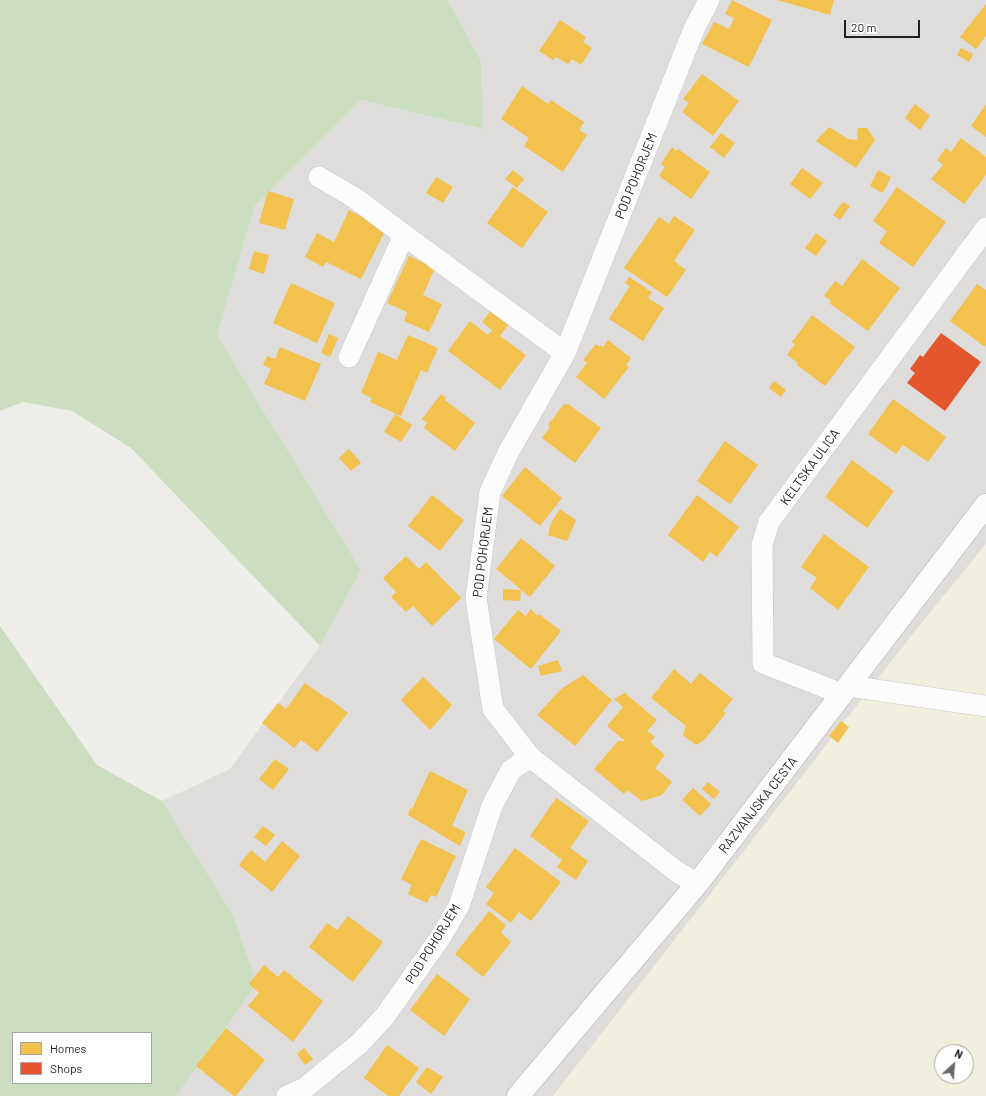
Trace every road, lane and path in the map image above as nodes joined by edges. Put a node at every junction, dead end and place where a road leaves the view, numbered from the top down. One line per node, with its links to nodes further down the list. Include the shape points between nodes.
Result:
1 (709, 0): 5 (street, POD POHORJEM, via 694,29)
2 (319, 177): 4 (street, via 355,198)
3 (986, 228): 8 (street, KELTSKA ULICA, via 769,522 762,545 763,664)
4 (404, 236): 5 (street); 6 (street)
5 (565, 353): 10 (street, POD POHORJEM, via 508,454 490,492 476,598 493,709)
6 (349, 356)
7 (986, 505): 8 (street, RAZVANJSKA CESTA)
8 (846, 690): 9 (street); 11 (street, RAZVANJSKA CESTA)
9 (986, 706)
10 (530, 757): 11 (street, POD POHORJEM, via 676,871); 12 (street, POD POHORJEM, via 511,770 492,806 459,906 440,938 385,1016 360,1043 305,1088)
11 (697, 884): 13 (street, RAZVANJSKA CESTA)
12 (287, 1096)
13 (518, 1096)

